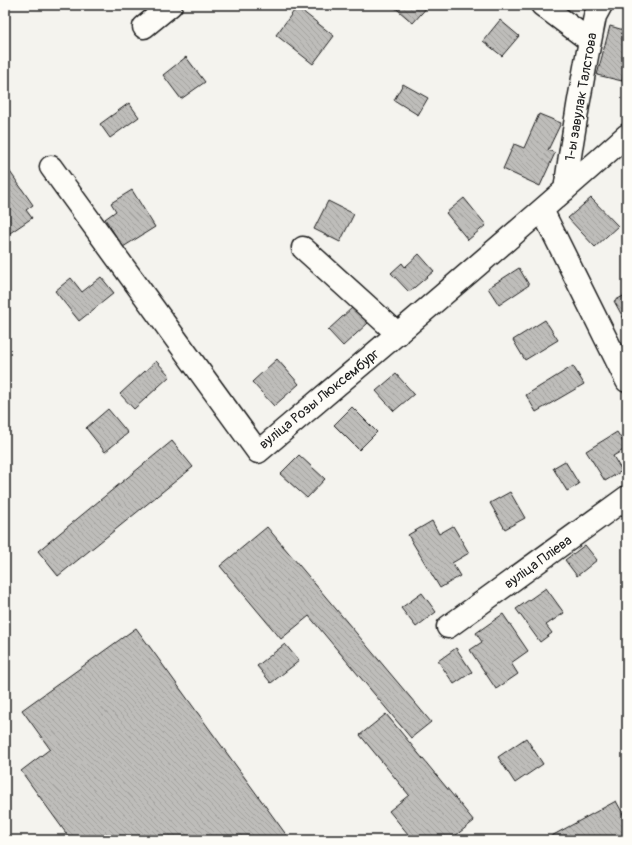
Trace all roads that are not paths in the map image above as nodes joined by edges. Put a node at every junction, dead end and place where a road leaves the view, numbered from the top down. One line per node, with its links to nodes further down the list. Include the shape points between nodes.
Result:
1 (171, 5): 4 (street)
2 (542, 5): 5 (street)
3 (601, 5): 5 (street, 1-ы завулак Талстова, via 595,16)
4 (144, 27)
5 (590, 41): 8 (street, 1-ы завулак Талстова)
6 (627, 135): 8 (street, вуліца Розы Люксембург)
7 (51, 168): 11 (street, вуліца Розы Люксембург, via 258,452)
8 (565, 190): 9 (street, вуліца Розы Люксембург)
9 (542, 210): 11 (street, вуліца Розы Люксембург); 12 (street)
10 (303, 248): 11 (street)
11 (398, 334)
12 (627, 381)
13 (627, 497): 14 (street, вуліца Пліева)
14 (448, 627)

